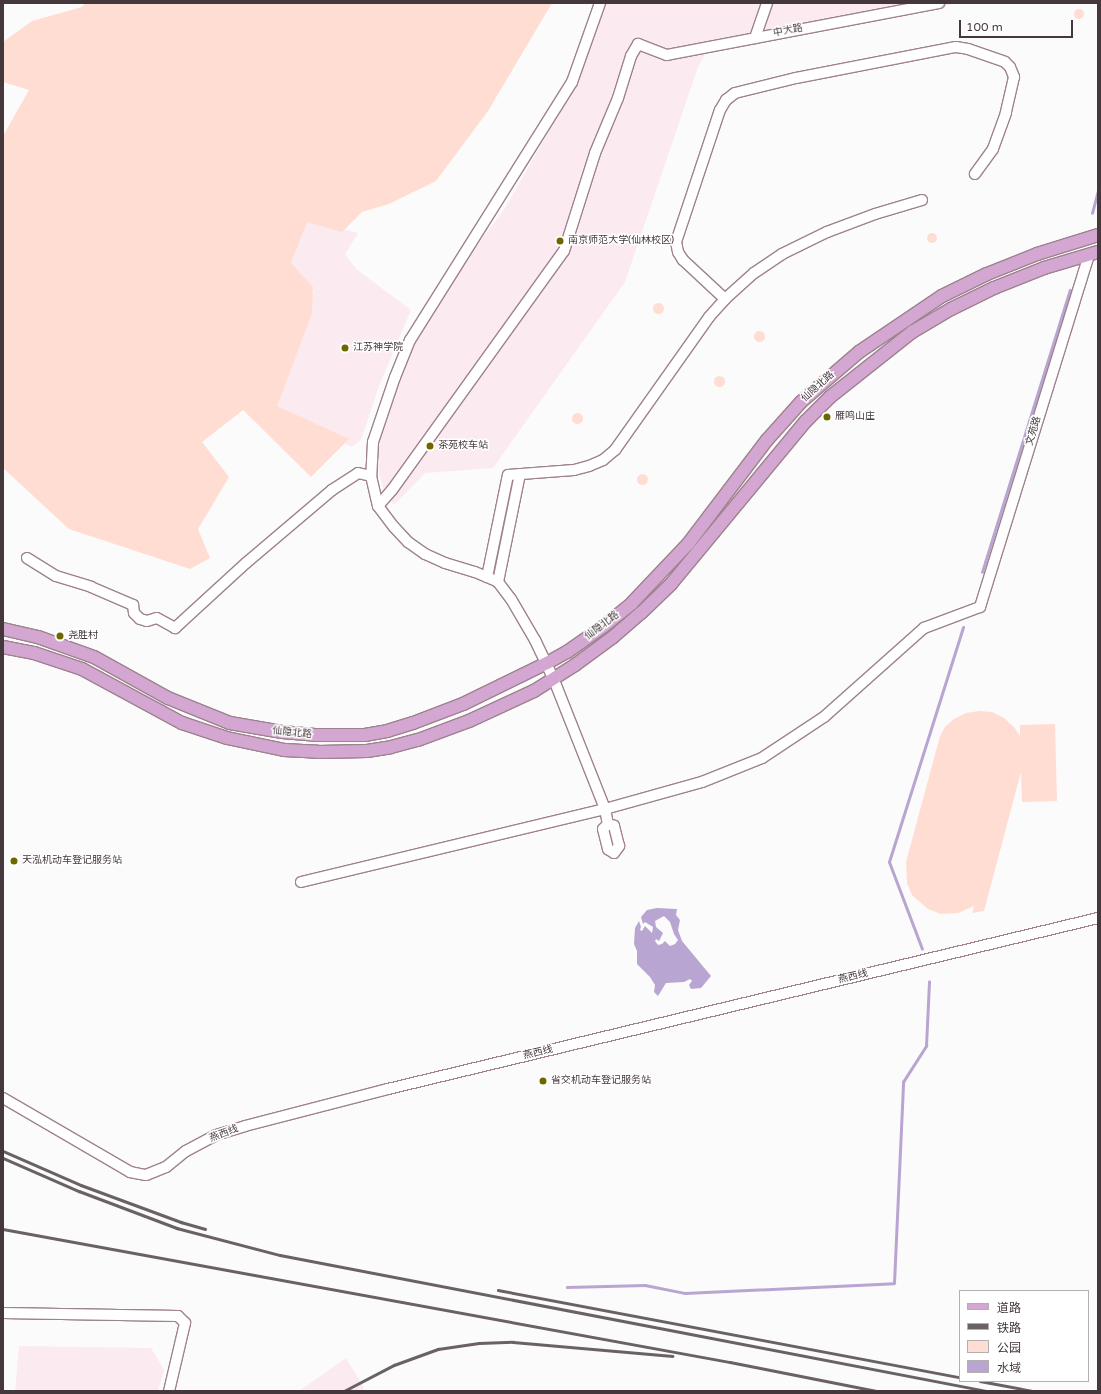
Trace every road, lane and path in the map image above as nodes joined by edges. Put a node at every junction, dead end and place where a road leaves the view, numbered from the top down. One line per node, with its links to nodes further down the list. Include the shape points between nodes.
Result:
1 (600, 3): 11 (street, via 572,82 410,340 394,377 373,442)
2 (767, 3): 4 (street)
3 (939, 3): 4 (street, 中大路)
4 (755, 38): 12 (street, 中大路, via 667,55 638,44 631,56 618,98 595,153 564,251)
5 (976, 174): 9 (street, via 994,149 1014,77 1010,67 1004,62 968,49 956,47 796,78 735,93 726,100 720,110 676,242 683,260)
6 (922, 200): 9 (street, via 827,232 782,254 754,273)
7 (1098, 235): 18 (main road, 仙隐北路, via 1037,254 942,296 859,352 806,398 767,440 688,544 632,603 604,626)
8 (1094, 253): 19 (main road, 仙隐北路, via 1044,268 951,309 912,332 863,370 806,421 671,584 613,637); 20 (street, 文苑路, via 980,607 924,628 824,717 762,758 702,782)
9 (725, 299): 10 (street, via 709,316 609,455 582,469)
10 (520, 474): 14 (street, via 508,475); 15 (street)
11 (371, 476): 12 (street); 13 (street, via 358,473 332,490 175,628 157,618 150,621 140,619 134,613 133,605 91,587 56,576)
12 (378, 506): 14 (street, via 403,537 426,554)
13 (27, 558)
14 (487, 577): 15 (street)
15 (498, 582): 18 (street, via 511,599)
16 (3, 629): 18 (main road, 仙隐北路, via 38,637 94,657 149,688 216,718 253,728 315,735 365,735 387,731 463,704)
17 (3, 647): 19 (main road, 仙隐北路, via 34,653 82,669 163,713 203,731 284,750 367,751 391,747 469,721)
18 (547, 663): 19 (street)
19 (554, 680): 20 (street)
20 (605, 809): 21 (street); 22 (street)
21 (608, 824)
22 (301, 882)
23 (1098, 918): 24 (street, 燕西线, via 396,1087 245,1126 216,1135 166,1167 146,1175 130,1172)
24 (3, 1098)
25 (3, 1313): 26 (street, via 178,1316 185,1323)
26 (169, 1391)

